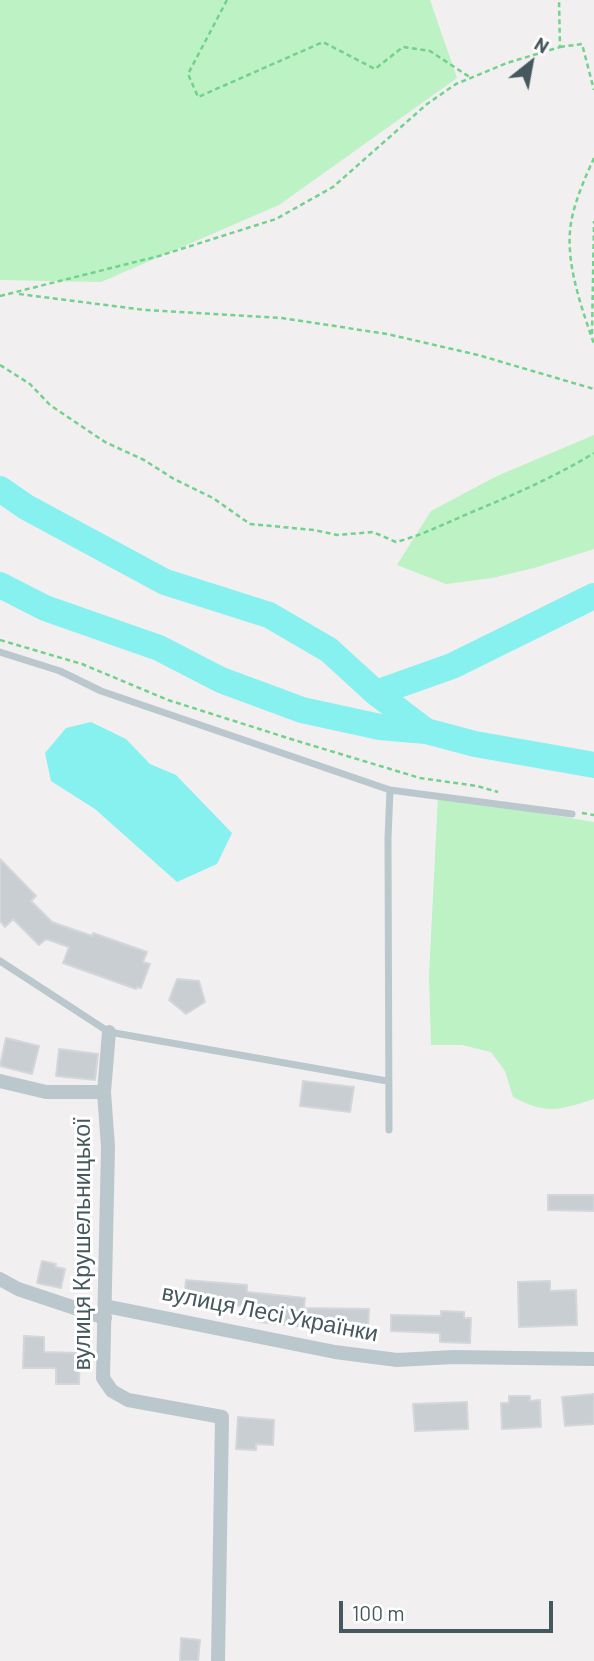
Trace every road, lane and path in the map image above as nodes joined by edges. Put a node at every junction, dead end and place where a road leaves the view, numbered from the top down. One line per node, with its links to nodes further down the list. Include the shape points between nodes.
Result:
1 (227, 0): 4 (path, via 188,75 198,97 323,42 375,69 402,47 430,51)
2 (559, 0): 3 (path)
3 (560, 47): 4 (path); 5 (path, via 582,44)
4 (471, 78): 8 (path, via 427,104 333,187 276,219 159,256)
5 (594, 90)
6 (594, 158): 10 (path, via 570,230 581,304)
7 (594, 221): 10 (path)
8 (16, 293): 9 (path); 13 (path, via 145,310 282,318 387,334)
9 (0, 296)
10 (592, 337): 11 (path)
11 (594, 344)
12 (0, 365): 14 (path, via 105,442 213,498 250,524 337,535 373,532 396,542 498,501)
13 (594, 389)
14 (594, 453)
15 (0, 640): 18 (path, via 82,664 168,700 294,740 420,778)
16 (0, 652): 17 (lane)
17 (390, 790): 19 (lane); 24 (lane)
18 (508, 795)
19 (574, 813): 20 (path)
20 (594, 815)
21 (0, 961): 22 (lane)
22 (109, 1032): 24 (lane); 25 (street, вулиця Крушельницької)
23 (0, 1081): 25 (street, via 46,1092)
24 (387, 1081): 26 (lane)
25 (104, 1092): 28 (street, вулиця Крушельницької, via 108,1147)
26 (389, 1130)
27 (0, 1279): 28 (street, вулиця Лесі Українки, via 18,1289)
28 (105, 1312): 29 (street, вулиця Лесі Українки, via 397,1360); 30 (street, вулиця Крушельницької, via 103,1377 112,1391 128,1400 222,1417)
29 (594, 1359)
30 (218, 1661)

